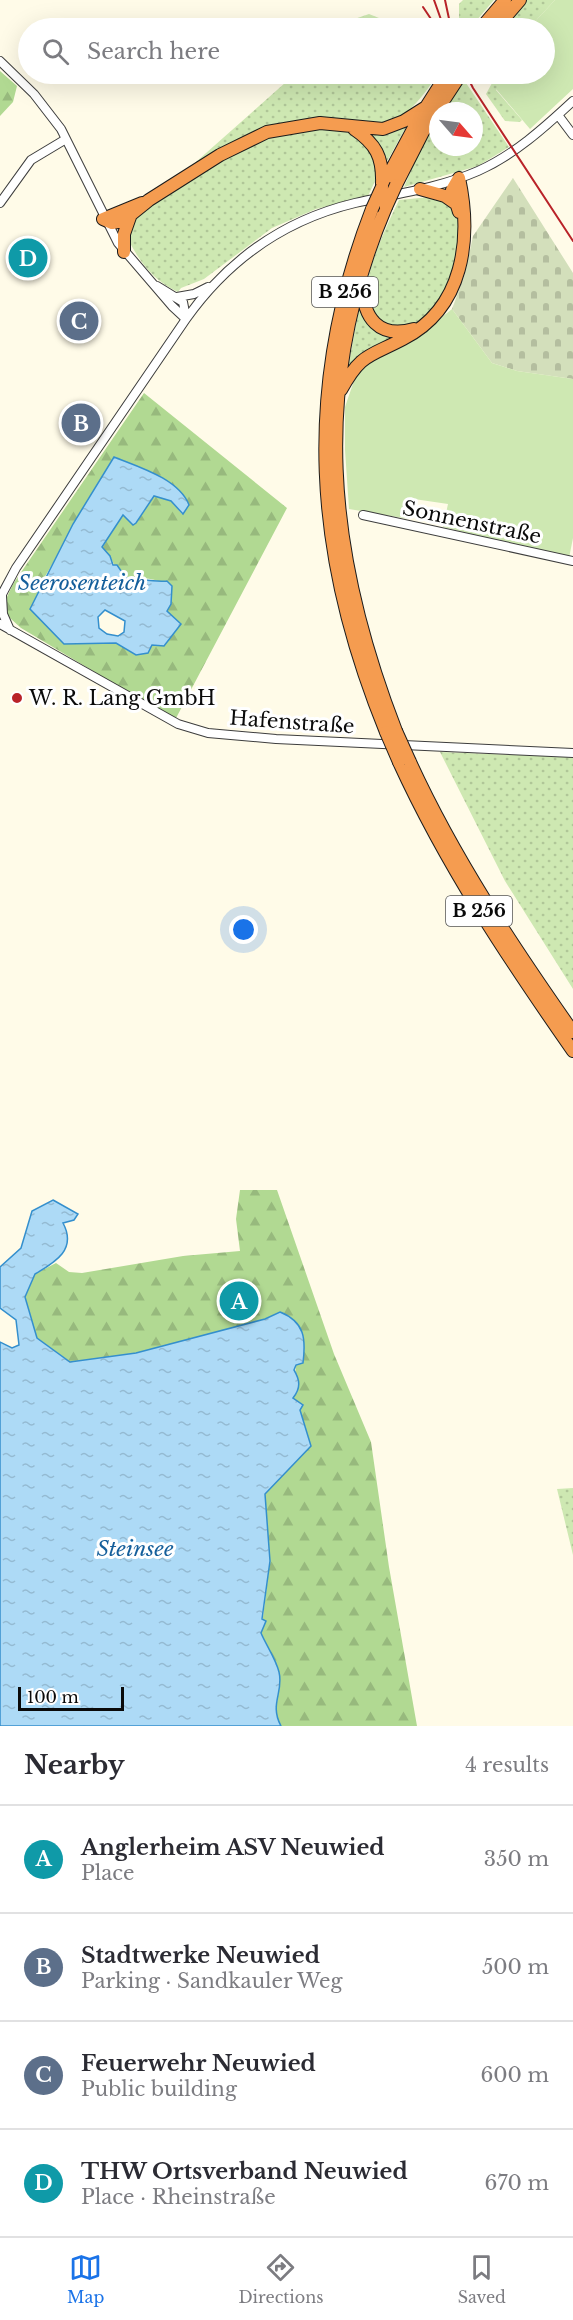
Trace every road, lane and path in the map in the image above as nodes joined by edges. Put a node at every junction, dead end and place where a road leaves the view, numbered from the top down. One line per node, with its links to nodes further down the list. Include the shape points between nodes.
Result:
1 (505, 0): 3 (highway)
2 (520, 0): 4 (highway)
3 (490, 18)
4 (504, 18)
5 (0, 61): 6 (street)
6 (18, 78)
7 (24, 84): 16 (street)
8 (444, 84): 10 (highway, B 256)
9 (451, 84): 10 (highway, B 256)
10 (440, 95): 12 (highway, B 256); 27 (highway, B 256, bridge, via 386,207)
11 (573, 101): 13 (street)
12 (426, 106): 14 (highway, via 390,127); 18 (highway, B 256)
13 (558, 115): 15 (street); 17 (street, via 509,154)
14 (353, 128): 18 (highway, via 378,150); 20 (highway, via 308,124 267,132 234,146)
15 (573, 135)
16 (66, 139): 21 (street, via 31,160); 24 (street)
17 (459, 178): 19 (street); 22 (highway, via 453,186); 25 (highway)
18 (382, 187): 39 (highway, B 256, bridge, via 350,273 336,335 326,423 325,479 343,606 360,667)
19 (420, 189): 22 (highway); 29 (street, via 336,208 299,221 246,254)
20 (149, 200): 23 (highway); 24 (highway)
21 (0, 203)
22 (455, 203): 25 (highway)
23 (130, 217): 24 (highway, via 116,223); 26 (highway, via 124,234)
24 (103, 219): 26 (street)
25 (463, 221): 32 (highway, via 464,250 458,278 439,310)
26 (124, 252): 28 (street)
27 (363, 267): 32 (highway, via 363,300 372,321 396,332); 33 (highway, B 256, via 350,319)
28 (153, 284): 30 (street); 31 (street)
29 (213, 284): 30 (street); 31 (street)
30 (177, 297): 31 (street, via 186,308)
31 (186, 319): 36 (street)
32 (418, 328): 33 (highway, via 403,340 363,358)
33 (339, 395): 39 (highway, B 256, via 336,476 344,556)
34 (363, 515): 35 (street, Sonnenstraße)
35 (573, 561)
36 (1, 594): 38 (street)
37 (0, 624): 38 (street, Hafenstraße)
38 (10, 630): 40 (street, Hafenstraße, via 178,724 208,733)
39 (391, 731): 41 (highway, B 256, bridge)
40 (573, 753)
41 (404, 762): 42 (highway, B 256, via 489,906); 43 (highway, B 256, via 425,818 457,875)
42 (573, 1032)
43 (573, 1051)

